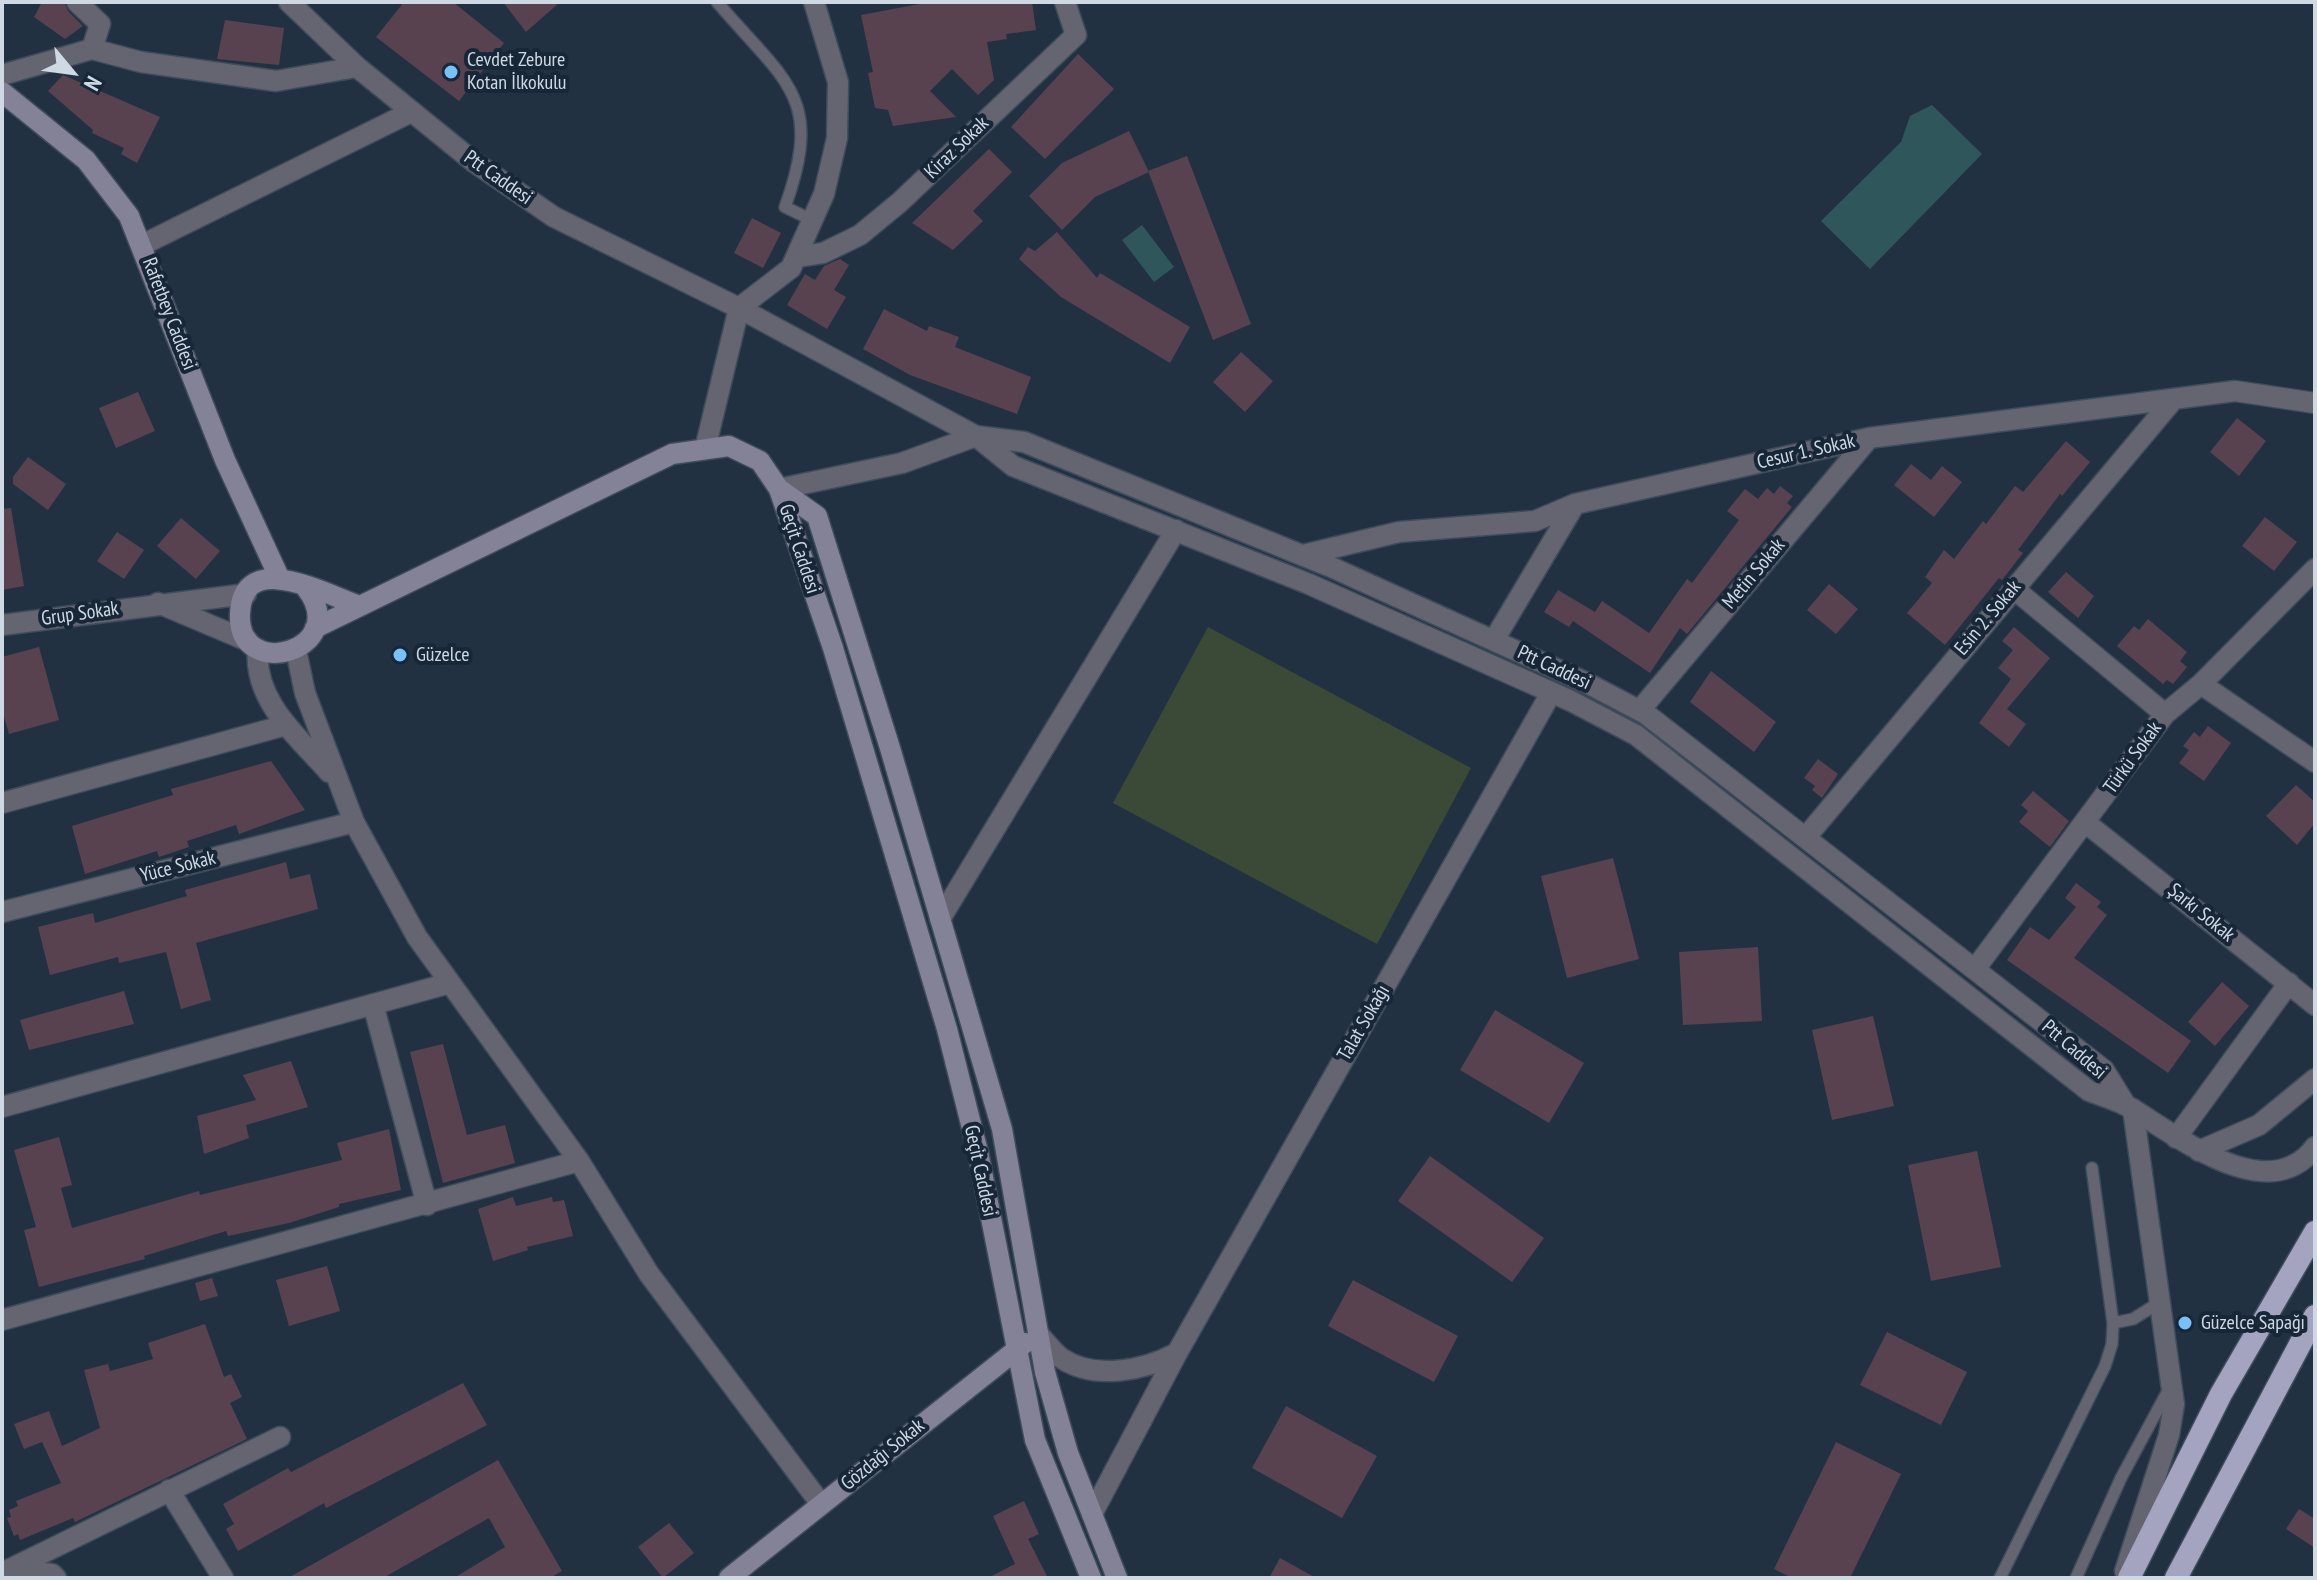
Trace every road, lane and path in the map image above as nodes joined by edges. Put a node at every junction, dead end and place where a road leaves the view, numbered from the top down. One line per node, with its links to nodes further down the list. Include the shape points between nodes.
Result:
1 (77, 2): 6 (street, via 100,24)
2 (289, 2): 7 (street, Ptt Caddesi)
3 (717, 2): 11 (lane, via 794,96 804,140 785,207)
4 (814, 2): 11 (street, via 838,82 837,138)
5 (1065, 2): 13 (street, Kiraz Sokak, via 1076,35 911,192 860,235 823,253)
6 (92, 49): 7 (street, via 141,62 276,81); 8 (street)
7 (357, 67): 10 (street, Ptt Caddesi)
8 (2, 75)
9 (2, 92): 12 (main road, Rafetbey Caddesi, via 86,160 129,216)
10 (409, 113): 12 (street); 14 (street, Ptt Caddesi, via 554,217)
11 (812, 220): 13 (street)
12 (142, 245): 25 (main road, Rafetbey Caddesi, via 225,460)
13 (796, 257): 14 (street, via 791,268)
14 (739, 308): 17 (street, Ptt Caddesi); 19 (street)
15 (2172, 401): 16 (street, Cesur 1. Sokak, via 2235,391); 18 (street, Cesur 1. Sokak); 27 (street, Esin 2. Sokak)
16 (2315, 403)
17 (976, 436): 20 (street, via 902,463); 22 (street, Ptt Caddesi, via 1013,466); 23 (street, Ptt Caddesi, via 1024,442)
18 (1869, 438): 21 (street, Cesur 1. Sokak); 38 (street, Metin Sokak)
19 (705, 449): 20 (main road, via 729,446 760,461); 30 (main road, via 672,454)
20 (779, 489): 48 (main road, Geçit Caddesi, via 817,516); 69 (main road, Geçit Caddesi, via 833,648 947,1029)
21 (1575, 504): 23 (street, Cesur 1. Sokak, via 1535,521 1399,532); 33 (street)
22 (1176, 530): 37 (street, Ptt Caddesi); 48 (street)
23 (1303, 555): 33 (street, Ptt Caddesi)
24 (2315, 569): 36 (street, Türkü Sokak)
25 (279, 577): 26 (main road); 28 (main road)
26 (306, 588): 30 (main road); 32 (main road, via 316,606)
27 (2013, 588): 39 (street); 46 (street, Esin 2. Sokak)
28 (246, 594): 29 (street, Grup Sokak); 34 (main road, via 239,618)
29 (158, 603): 31 (street, Grup Sokak); 34 (street)
30 (360, 606): 32 (main road)
31 (2, 625)
32 (315, 628): 35 (main road)
33 (1494, 640): 38 (street, Ptt Caddesi)
34 (253, 645): 35 (main road, via 270,654); 40 (street, via 260,682)
35 (296, 650): 42 (street, via 305,693)
36 (2201, 684): 39 (street, Türkü Sokak); 41 (street)
37 (1551, 693): 56 (street, Ptt Caddesi, via 1607,718 1655,748 2089,1091); 70 (street, Talat Sokağı)
38 (1640, 710): 46 (street, Ptt Caddesi)
39 (2165, 714): 45 (street, Türkü Sokak)
40 (286, 725): 42 (street); 43 (street)
41 (2315, 762)
42 (337, 780): 44 (street)
43 (2, 803)
44 (354, 822): 47 (street, Yüce Sokak); 50 (street, via 417,937)
45 (2086, 823): 49 (street, Türkü Sokak); 51 (street, Şarkı Sokak)
46 (1806, 837): 49 (street, Ptt Caddesi)
47 (2, 912)
48 (940, 919): 68 (main road, Geçit Caddesi, via 1002,1129)
49 (1975, 969): 56 (street, Ptt Caddesi, via 2104,1070)
50 (450, 983): 52 (street); 60 (street)
51 (2289, 983): 53 (street, Şarkı Sokak); 57 (street)
52 (373, 1004): 55 (street); 62 (street)
53 (2315, 1005)
54 (2315, 1079): 59 (street, via 2259,1125)
55 (2, 1107)
56 (2129, 1107): 57 (street); 64 (street)
57 (2176, 1138): 59 (street)
58 (2315, 1147): 59 (street, via 2288,1169 2260,1172)
59 (2199, 1151)
60 (579, 1161): 62 (street); 74 (street, via 649,1274)
61 (2092, 1168): 67 (lane)
62 (427, 1205): 66 (street)
63 (2315, 1232): 84 (highway, via 2221,1394)
64 (2157, 1304): 67 (lane, via 2133,1319); 71 (street)
65 (2315, 1316): 85 (highway)
66 (2, 1320)
67 (2113, 1323): 82 (lane, via 2105,1366)
68 (1039, 1335): 69 (main road, Gözdağı Sokak); 70 (street, via 1062,1358 1086,1367 1151,1367); 75 (main road, Geçit Caddesi, via 1068,1453)
69 (1017, 1347): 74 (main road, Gözdağı Sokak); 80 (main road, Geçit Caddesi, via 1035,1440)
70 (1177, 1353): 75 (street, Talat Sokağı)
71 (2171, 1384): 83 (lane); 84 (street, via 2169,1435)
72 (280, 1437): 73 (street)
73 (169, 1490): 76 (street); 78 (street)
74 (821, 1504): 79 (main road, Gözdağı Sokak)
75 (1092, 1514): 81 (main road, Geçit Caddesi)
76 (6, 1563): 77 (street)
77 (56, 1578)
78 (223, 1578)
79 (729, 1578)
80 (1091, 1578)
81 (1117, 1578)
82 (2000, 1578)
83 (2076, 1578)
84 (2126, 1578)
85 (2176, 1578)

